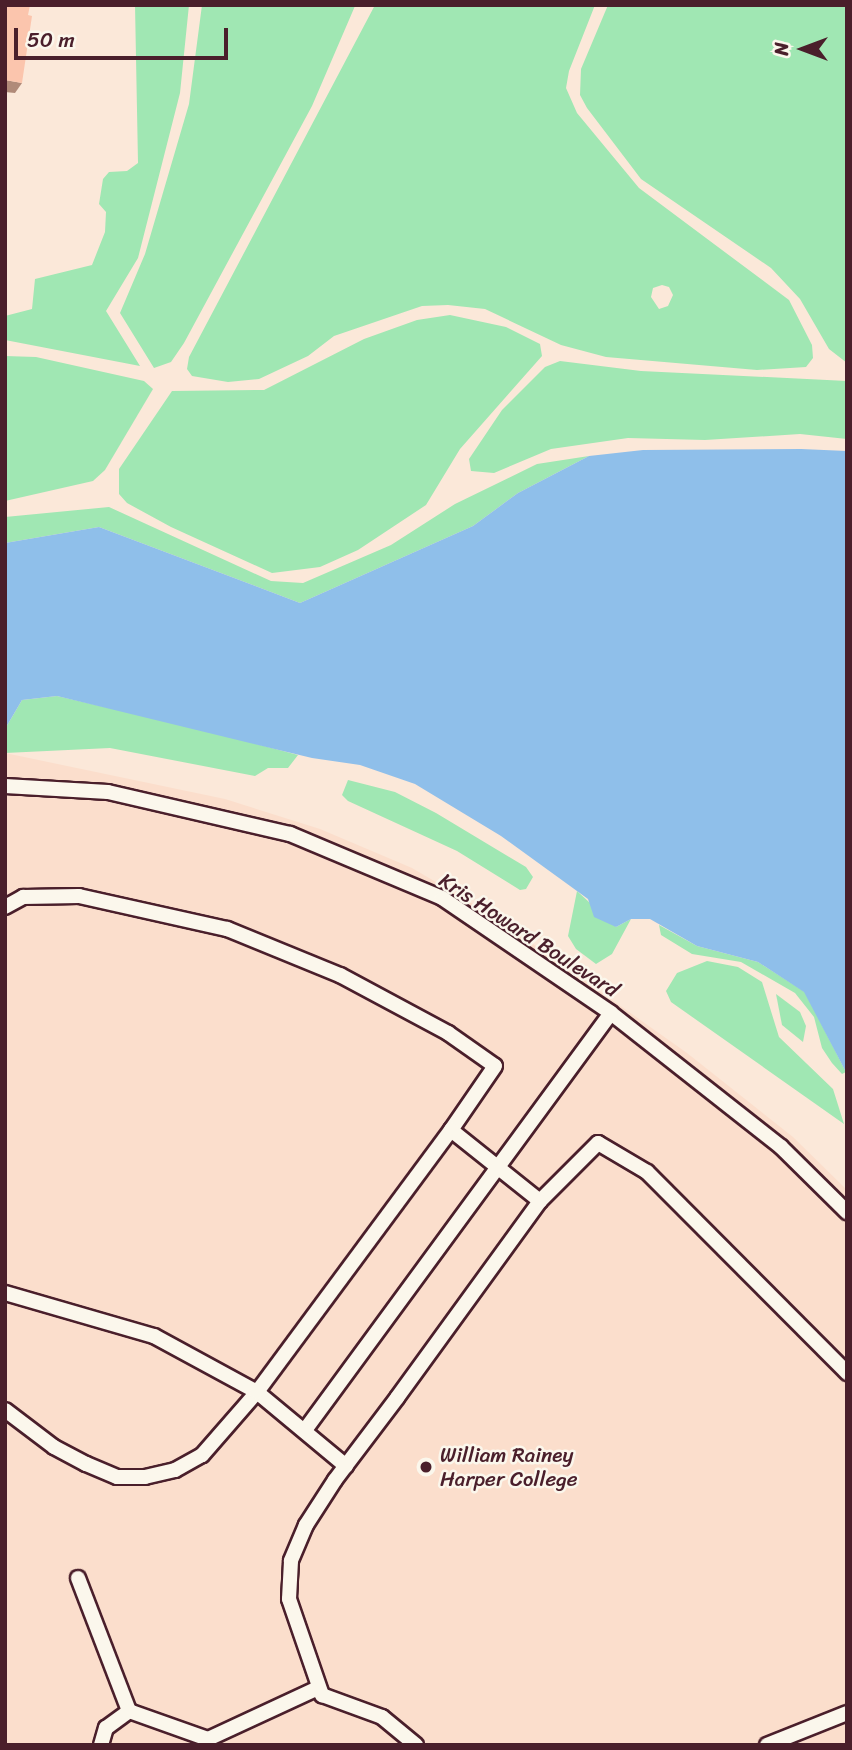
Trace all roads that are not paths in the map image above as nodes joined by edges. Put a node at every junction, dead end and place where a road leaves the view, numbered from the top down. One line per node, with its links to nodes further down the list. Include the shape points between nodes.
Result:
1 (5, 786): 3 (lane, Kris Howard Boulevard, via 108,792 290,834 442,898)
2 (5, 907): 4 (lane, via 23,897 79,896 227,929 340,975 448,1033 495,1066)
3 (611, 1013): 5 (lane); 7 (lane, Kris Howard Boulevard, via 781,1147)
4 (451, 1130): 5 (lane); 10 (lane)
5 (497, 1167): 6 (lane); 12 (lane)
6 (540, 1201): 9 (lane, via 598,1143 647,1172); 13 (lane)
7 (847, 1212)
8 (5, 1293): 10 (lane, via 154,1336)
9 (847, 1373)
10 (257, 1392): 11 (lane, via 202,1455 175,1470 145,1476 117,1476 86,1464 54,1447); 12 (lane)
11 (5, 1410)
12 (305, 1430): 13 (lane)
13 (346, 1465): 15 (lane, via 306,1525 291,1561 289,1600)
14 (78, 1578): 16 (lane)
15 (317, 1688): 18 (lane); 20 (lane, via 322,1695 382,1717)
16 (129, 1711): 18 (lane); 19 (lane, via 106,1728)
17 (847, 1713): 21 (lane)
18 (206, 1742)
19 (102, 1745)
20 (416, 1745)
21 (767, 1745)

